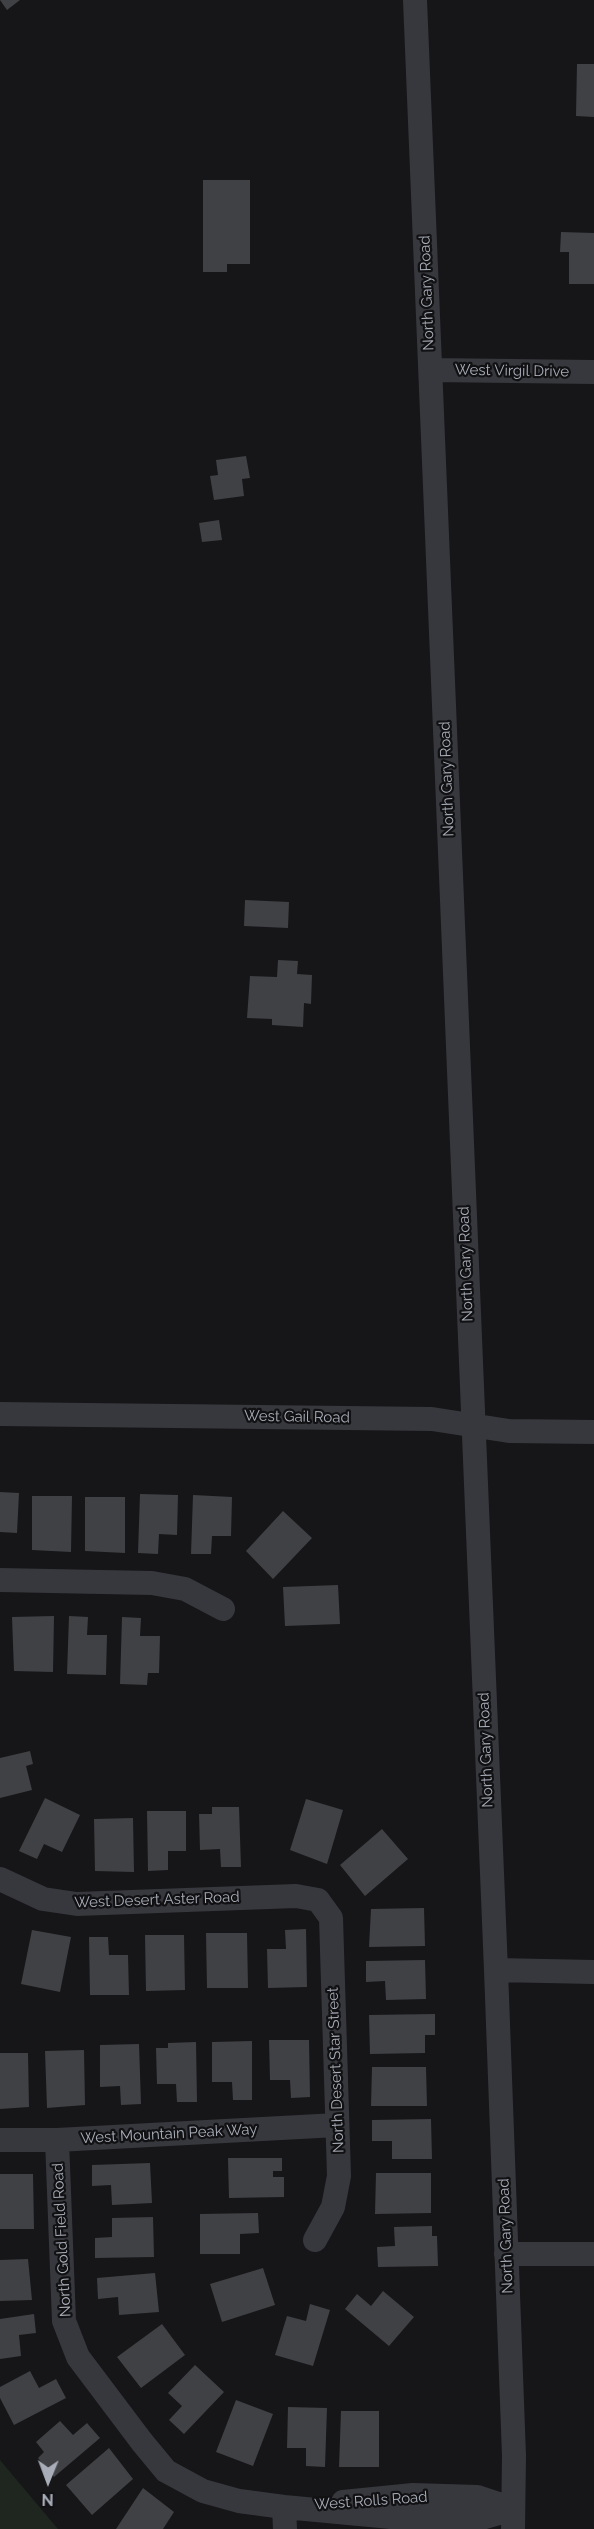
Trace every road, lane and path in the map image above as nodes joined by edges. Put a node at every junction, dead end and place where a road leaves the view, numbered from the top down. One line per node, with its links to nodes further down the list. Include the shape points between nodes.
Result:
1 (415, 0): 2 (street, North Gary Road)
2 (431, 370): 3 (street, West Virgil Drive); 5 (street, North Gary Road)
3 (594, 372)
4 (0, 1414): 5 (street, West Gail Road, via 432,1419)
5 (472, 1426): 6 (street, West Gail Road, via 509,1431); 11 (street, North Gary Road)
6 (594, 1432)
7 (0, 1580): 8 (street, via 152,1583 185,1589)
8 (223, 1609)
9 (0, 1879): 10 (street, West Desert Aster Road, via 43,1899 77,1904 296,1896)
10 (318, 1900): 13 (street, North Desert Star Street, via 331,1918)
11 (496, 1970): 12 (street); 17 (street, North Gary Road)
12 (594, 1972)
13 (337, 2125): 15 (street, West Mountain Peak Way); 16 (street, North Desert Star Street, via 339,2176 333,2207)
14 (0, 2140): 15 (street, West Mountain Peak Way)
15 (57, 2140): 19 (street, North Gold Field Road, via 64,2321 78,2357 166,2471 203,2491)
16 (315, 2240)
17 (506, 2254): 18 (street); 20 (street, North Gary Road)
18 (594, 2254)
19 (285, 2518): 20 (street, West Rolls Road, via 430,2507 477,2497)
20 (513, 2519)

